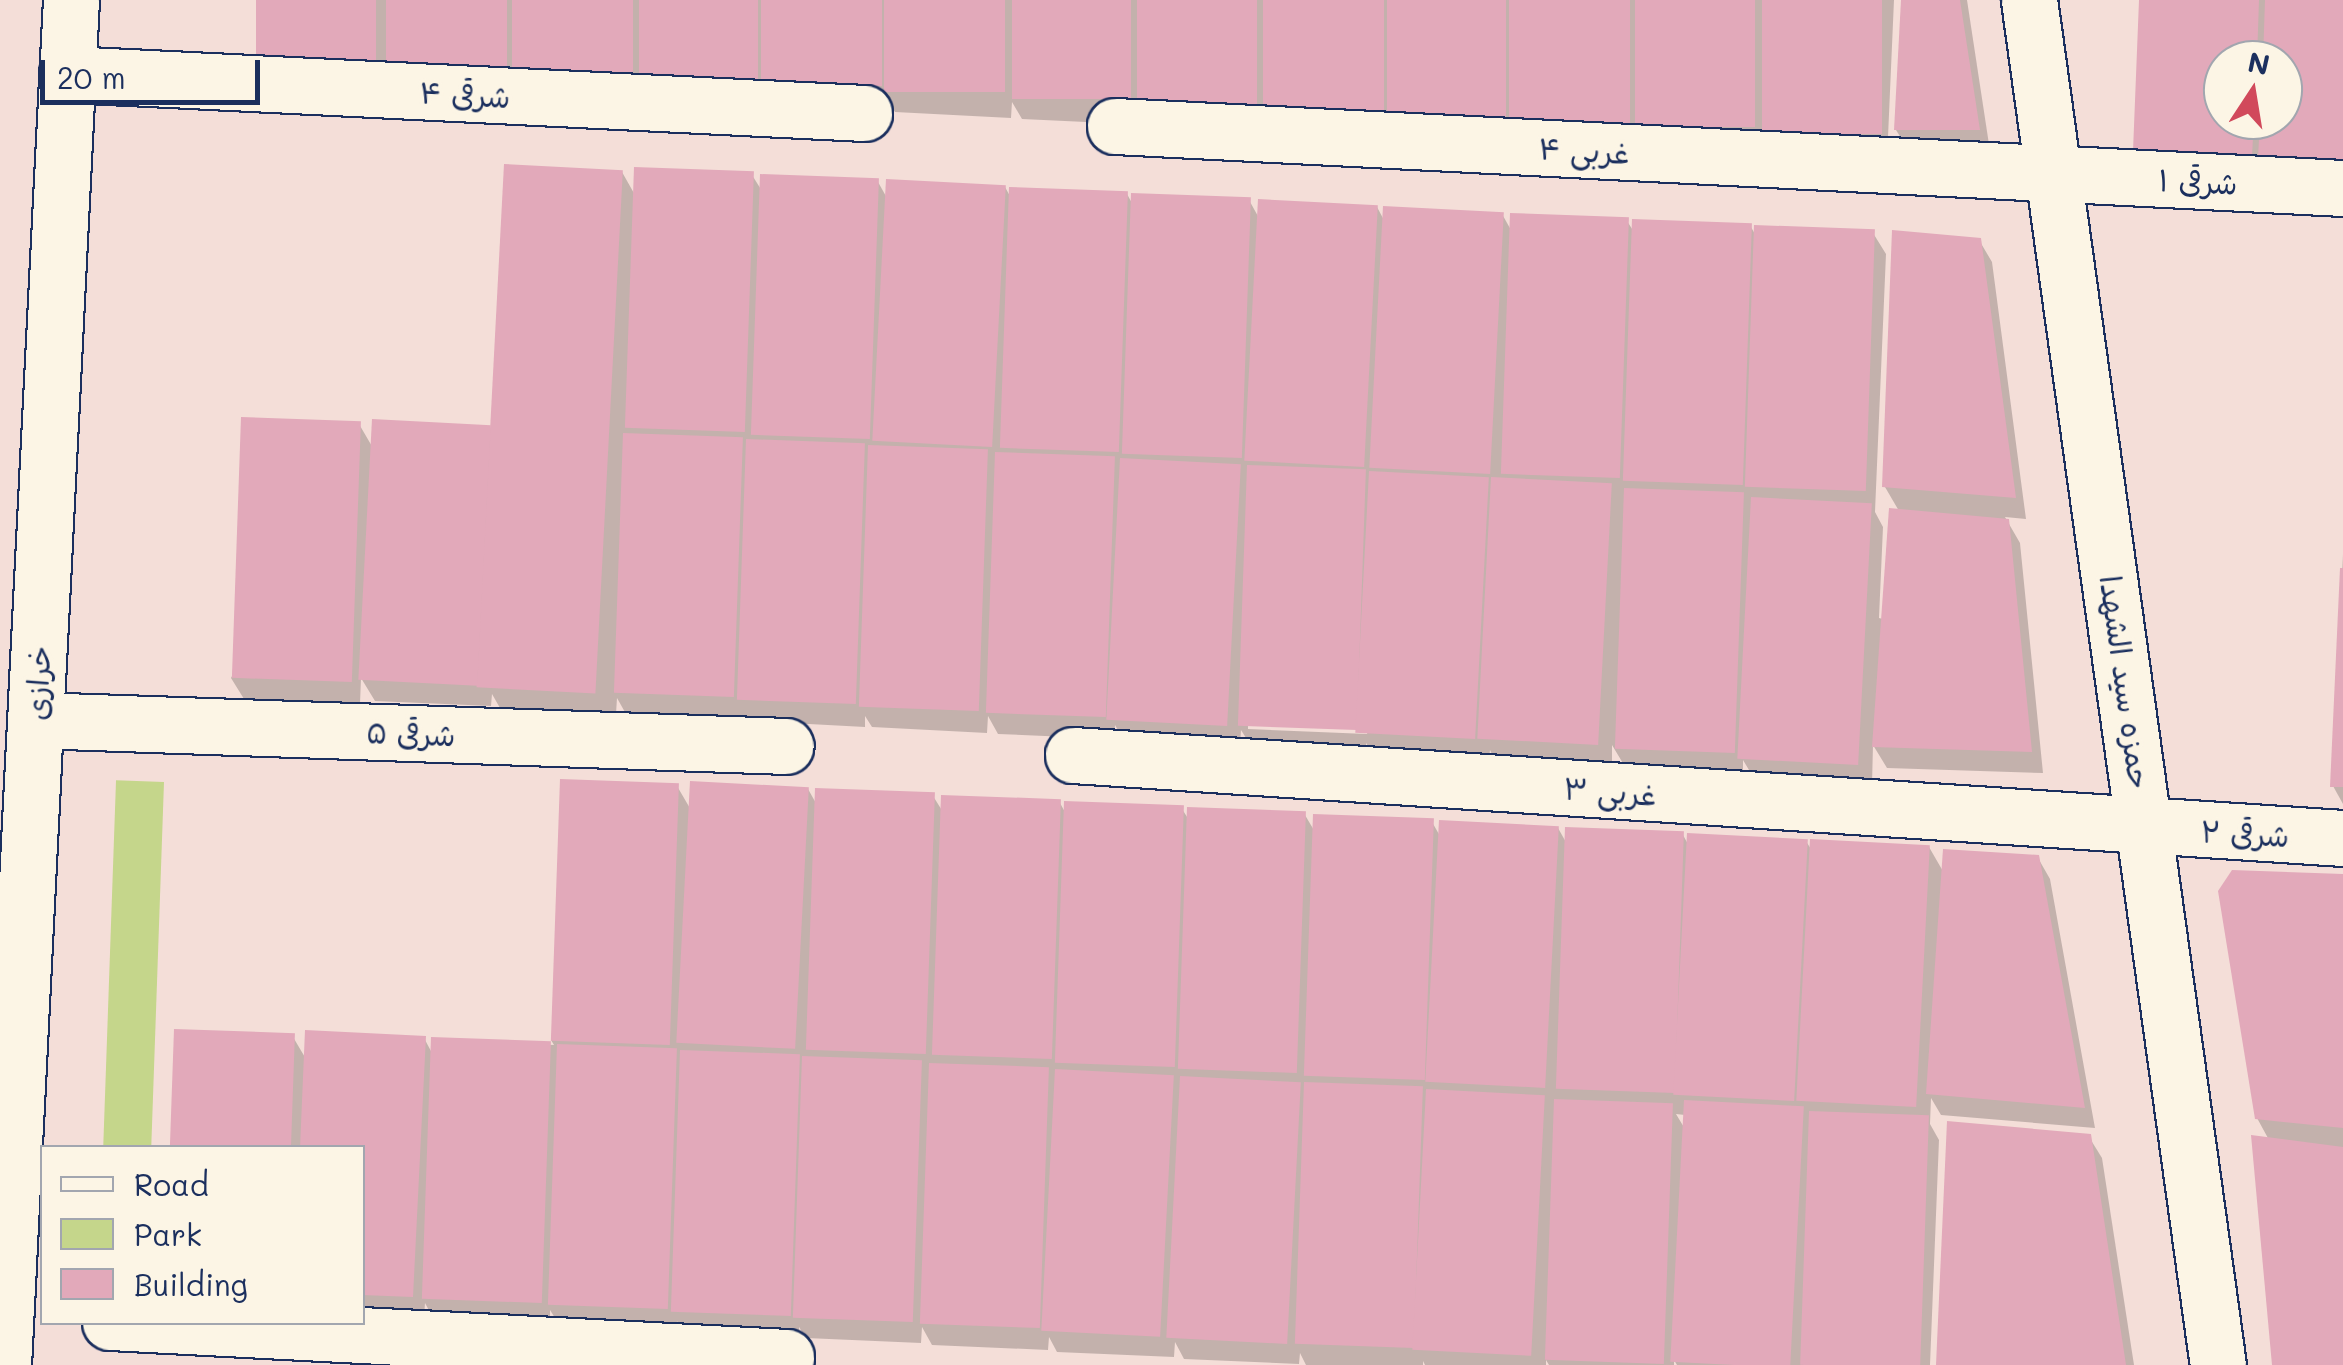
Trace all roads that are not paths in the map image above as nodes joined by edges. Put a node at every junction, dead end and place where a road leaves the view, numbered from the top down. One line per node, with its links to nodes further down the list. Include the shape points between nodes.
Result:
1 (70, 0): 3 (street, خرازی)
2 (2029, 0): 6 (street, حمزه سید الشهدا)
3 (67, 74): 4 (street, ۴ شرقی); 8 (street, خرازی)
4 (864, 113)
5 (1115, 126): 6 (street, ۴ غربی)
6 (2053, 173): 7 (street, ۱ شرقی); 11 (street, حمزه سید الشهدا)
7 (2343, 188)
8 (35, 720): 9 (street, ۵ شرقی); 13 (street, خرازی)
9 (786, 746)
10 (1073, 755): 11 (street, ۳ غربی)
11 (2146, 828): 12 (street, ۲ شرقی); 17 (street, حمزه سید الشهدا)
12 (2343, 838)
13 (10, 1006): 15 (street, خرازی)
14 (170, 1325): 16 (street)
15 (17, 1334)
16 (786, 1356)
17 (2218, 1365)

